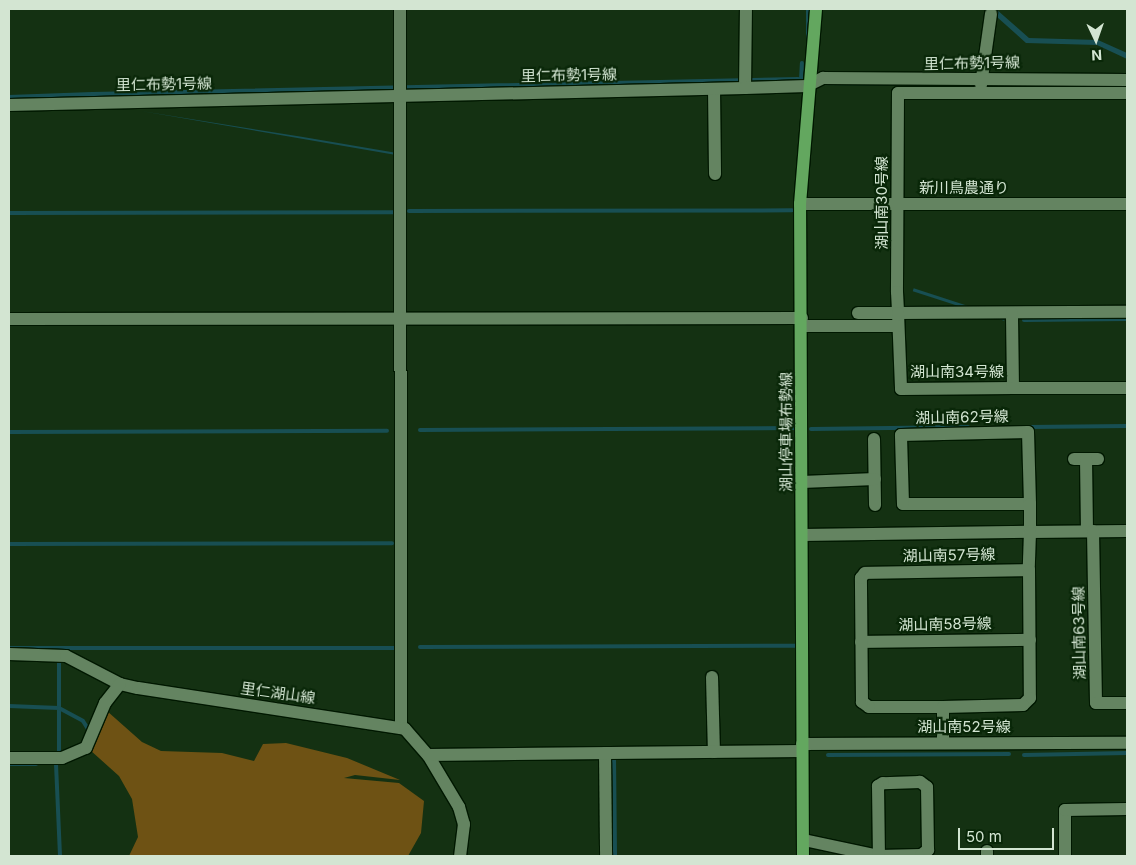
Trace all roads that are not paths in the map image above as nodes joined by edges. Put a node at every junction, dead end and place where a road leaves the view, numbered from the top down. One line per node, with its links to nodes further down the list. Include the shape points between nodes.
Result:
1 (400, 9): 12 (street)
2 (746, 9): 8 (street)
3 (816, 9): 7 (main road, 湖山停車場布勢線)
4 (991, 14): 5 (street)
5 (982, 78): 6 (street, 里仁布勢1号線); 7 (street, 里仁布勢1号線, via 823,78); 10 (street)
6 (1127, 80)
7 (807, 86): 8 (street, 里仁布勢1号線); 15 (main road, 湖山停車場布勢線)
8 (746, 88): 9 (street, 里仁布勢1号線)
9 (714, 89): 12 (street, 里仁布勢1号線); 14 (street)
10 (981, 92): 11 (street, 湖山南30号線); 16 (street, 湖山南30号線, via 898,93)
11 (1127, 94)
12 (400, 95): 13 (street, 里仁布勢1号線); 21 (street)
13 (9, 105)
14 (714, 174)
15 (800, 204): 16 (street, 新川鳥農通り); 24 (main road, 湖山停車場布勢線)
16 (898, 204): 17 (street, 新川鳥農通り); 23 (street, 湖山南30号線)
17 (1127, 204)
18 (1012, 312): 19 (street); 23 (street); 25 (street, 湖山南34号線)
19 (1127, 312)
20 (858, 313): 23 (street)
21 (400, 317): 22 (street); 24 (street); 45 (street)
22 (9, 318)
23 (898, 320): 24 (street); 25 (street, 湖山南34号線, via 901,389)
24 (802, 322): 30 (main road, 湖山停車場布勢線)
25 (1013, 388): 26 (street)
26 (1127, 388)
27 (874, 439): 29 (street)
28 (1086, 459): 33 (street)
29 (875, 479): 30 (street); 32 (street)
30 (802, 482): 36 (main road, 湖山停車場布勢線)
31 (1030, 504): 31 (street, 湖山南62号線, via 1028,432 901,435 903,504); 35 (street, 湖山南62号線)
32 (876, 505)
33 (1090, 531): 34 (street); 35 (street); 43 (street, 湖山南63号線, via 1096,703)
34 (1127, 531)
35 (1030, 532): 36 (street); 37 (street, 湖山南62号線)
36 (802, 536): 48 (main road, 湖山停車場布勢線)
37 (1029, 570): 38 (street, 湖山南57号線); 39 (street, 湖山南57号線, via 865,573 861,578)
38 (1030, 640): 39 (street, 湖山南58号線); 44 (street, 湖山南57号線, via 1030,698 1023,705)
39 (861, 642): 44 (street, 湖山南57号線, via 862,702 868,707)
40 (9, 654): 42 (street, 里仁湖山線, via 66,656)
41 (712, 677): 49 (street)
42 (120, 684): 45 (street, 里仁湖山線); 52 (street, via 105,703 86,748 62,758)
43 (1127, 703)
44 (943, 707): 47 (street)
45 (401, 728): 51 (street)
46 (1127, 743): 47 (street, 湖山南52号線)
47 (943, 744): 48 (street, 湖山南52号線)
48 (802, 748): 49 (street, 湖山南52号線); 54 (main road, 湖山停車場布勢線)
49 (714, 752): 50 (street, 湖山南52号線)
50 (605, 753): 51 (street, 湖山南52号線); 56 (street)
51 (428, 755): 55 (street, via 463,818)
52 (9, 758)
53 (1127, 809): 59 (street, via 1065,810)
54 (804, 840): 57 (main road, 湖山停車場布勢線); 58 (street)
55 (460, 856)
56 (606, 856)
57 (803, 856)
58 (879, 856): 58 (street, via 921,855 928,850 927,788 920,782 883,783 878,786)
59 (1065, 856)

